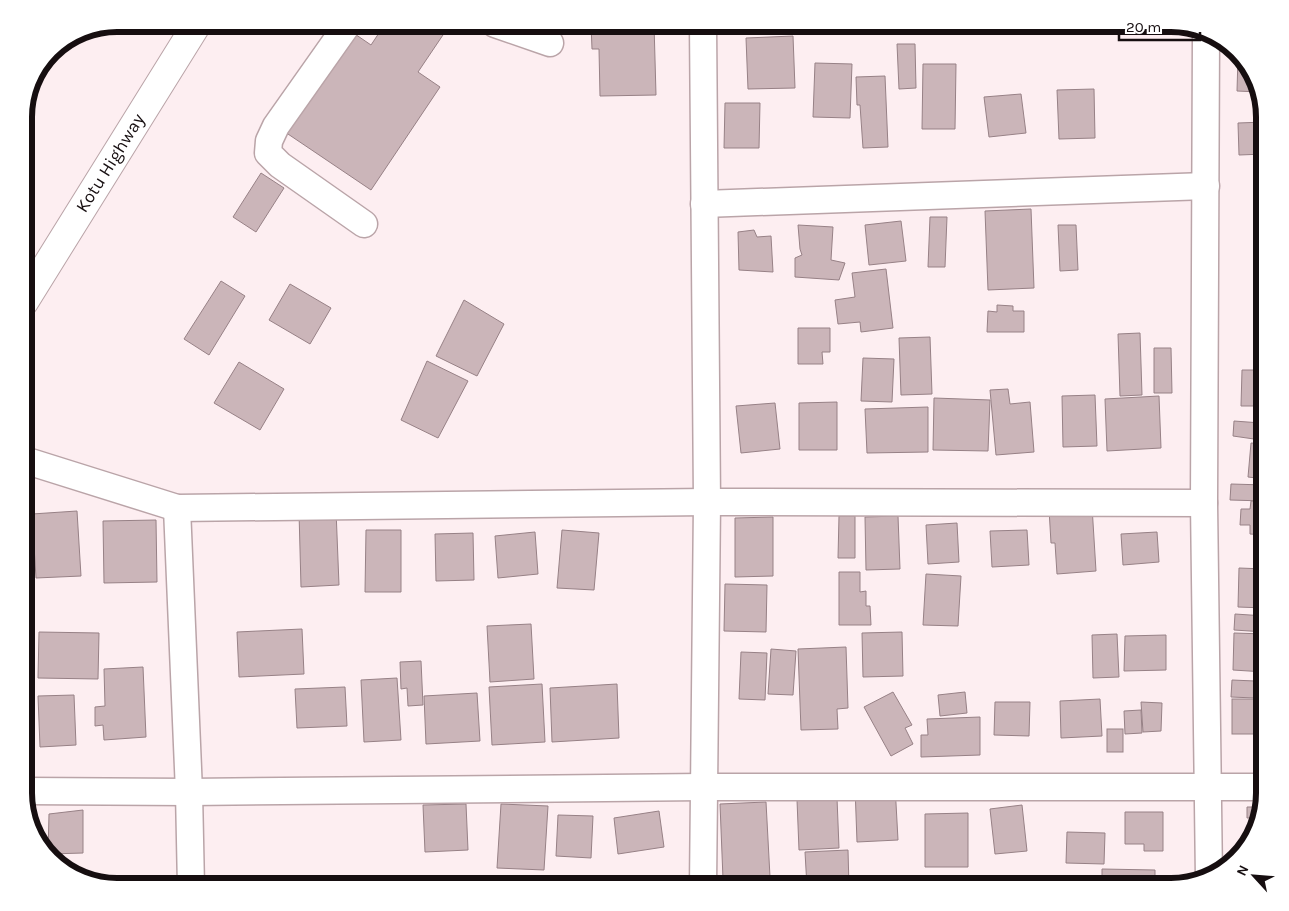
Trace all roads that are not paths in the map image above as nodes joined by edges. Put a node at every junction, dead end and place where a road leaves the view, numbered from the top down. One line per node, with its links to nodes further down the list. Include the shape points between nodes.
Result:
1 (192, 32): 10 (street, Kotu Highway)
2 (342, 32): 9 (street, via 276,126 268,153 280,165)
3 (519, 32): 6 (street)
4 (703, 32): 8 (street)
5 (1206, 40): 7 (street)
6 (550, 42)
7 (1206, 186): 8 (street); 13 (street)
8 (704, 204): 12 (street)
9 (364, 224)
10 (33, 288)
11 (33, 463): 14 (street)
12 (707, 502): 13 (street); 14 (street); 15 (street)
13 (1204, 503): 16 (street)
14 (177, 508): 19 (street)
15 (703, 787): 16 (street); 19 (street); 22 (street)
16 (1208, 787): 17 (street); 20 (street)
17 (1256, 787)
18 (33, 791): 19 (street)
19 (189, 792): 21 (street)
20 (1209, 870)
21 (191, 878)
22 (703, 878)

